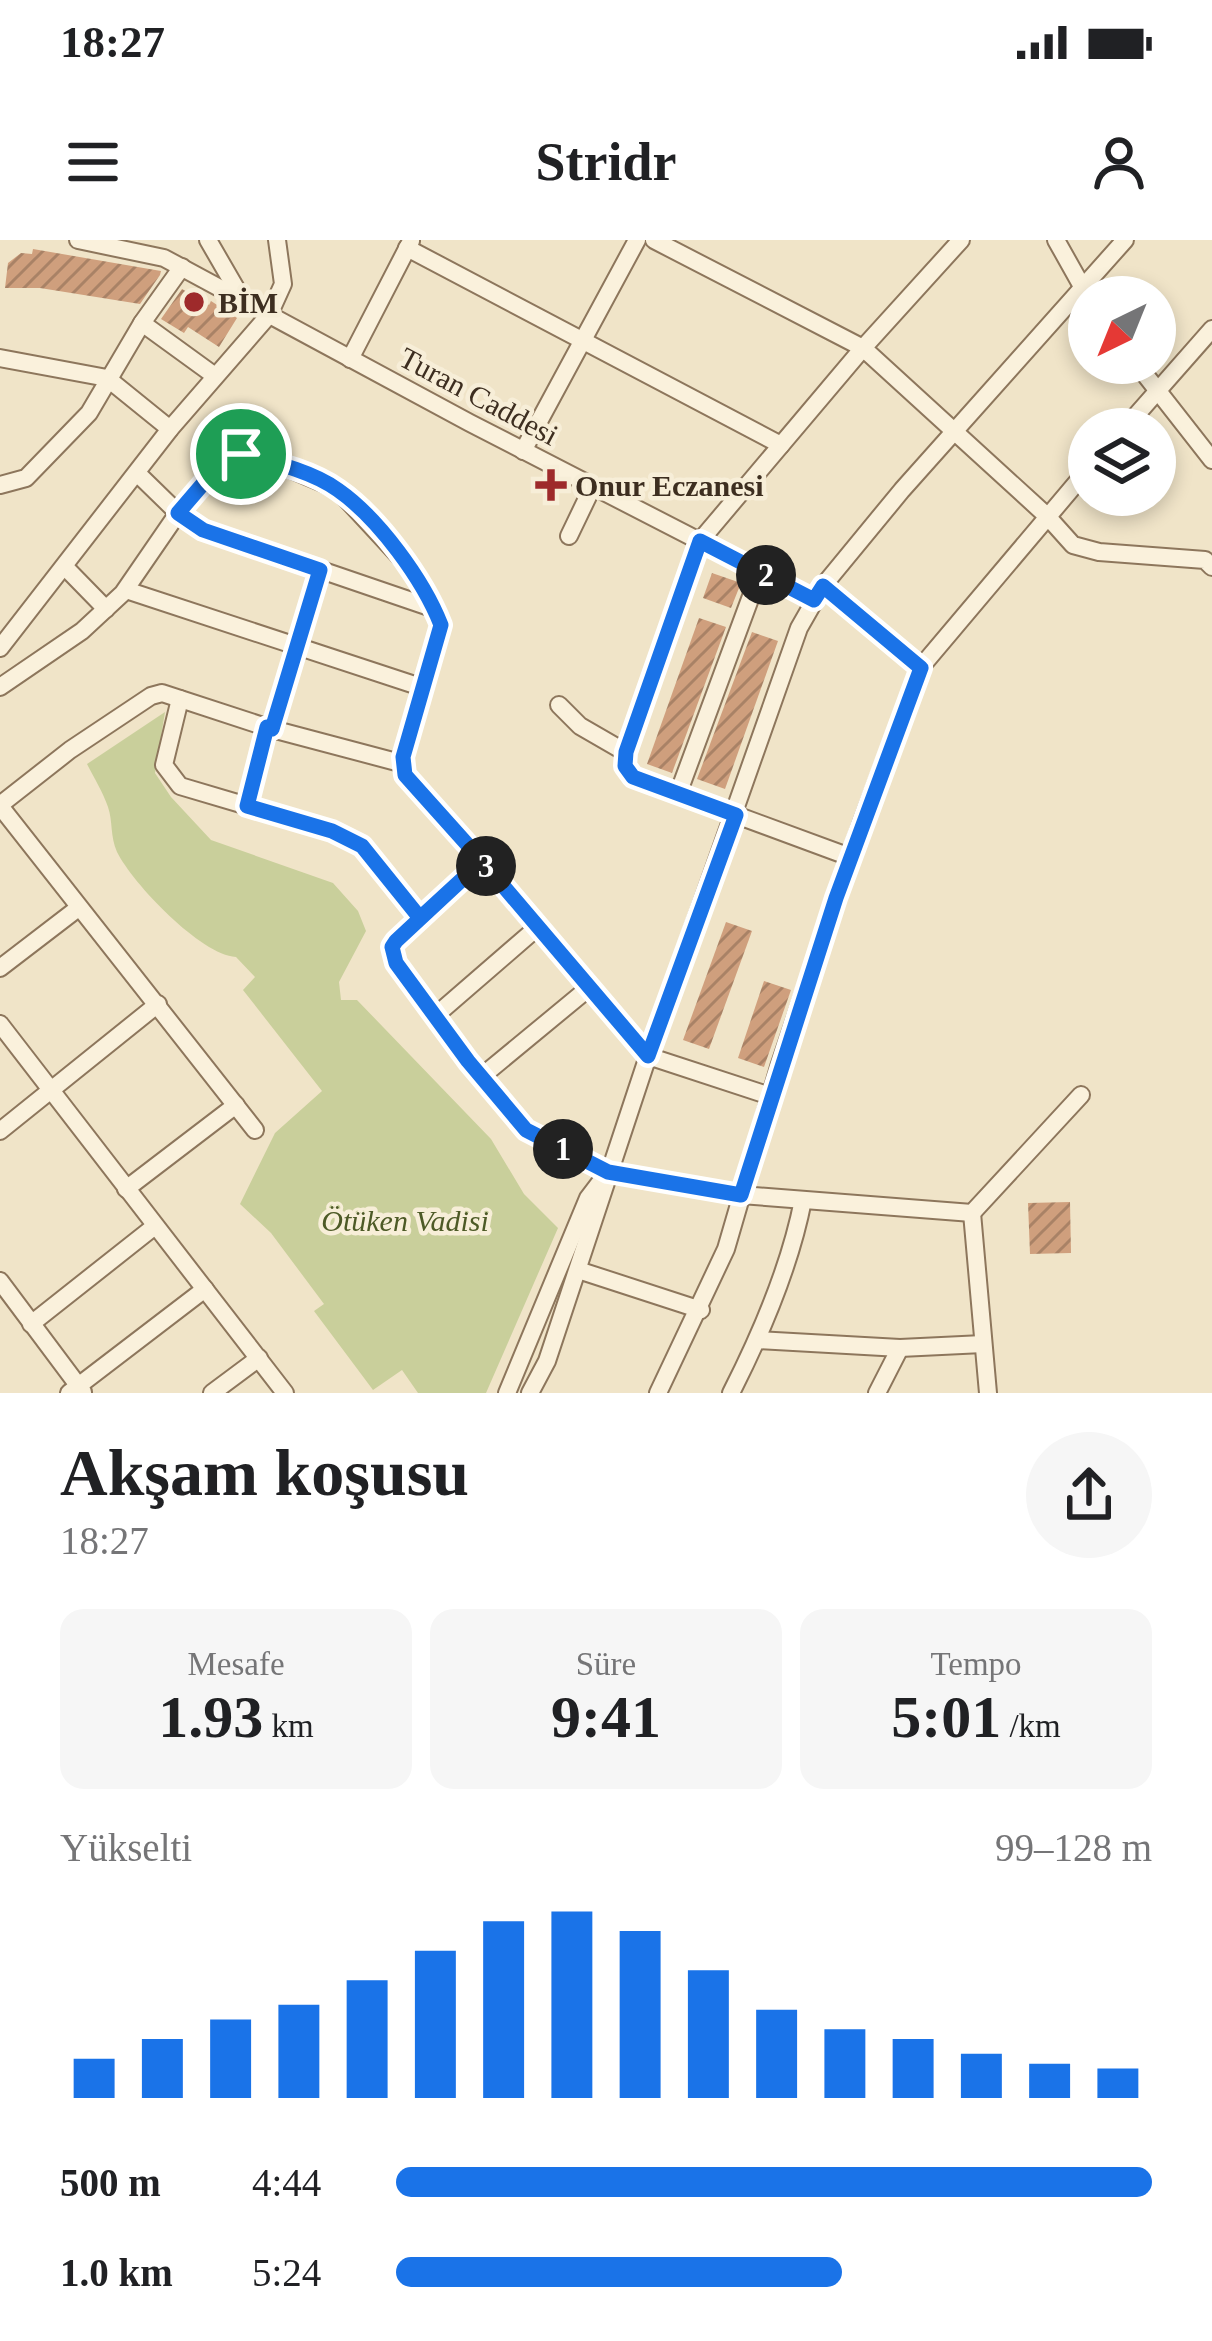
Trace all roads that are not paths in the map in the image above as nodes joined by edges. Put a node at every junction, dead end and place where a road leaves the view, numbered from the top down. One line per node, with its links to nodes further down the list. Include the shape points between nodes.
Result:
1 (78, 240): 11 (street, Turan Caddesi)
2 (139, 240): 11 (street, Turan Caddesi)
3 (209, 240): 13 (street, via 203,262); 16 (street)
4 (277, 240): 18 (street, via 283,284)
5 (637, 240): 21 (street)
6 (654, 240): 22 (street)
7 (961, 240): 22 (street)
8 (1056, 240): 14 (street)
9 (1125, 240): 15 (street)
10 (409, 244): 21 (street); 24 (street)
11 (118, 247): 12 (street, Turan Caddesi)
12 (164, 249): 13 (street, Turan Caddesi)
13 (184, 269): 16 (street, Turan Caddesi); 19 (street)
14 (1076, 276)
15 (1099, 276)
16 (245, 305): 18 (street, Turan Caddesi)
17 (1068, 313): 31 (street)
18 (269, 315): 24 (street, Turan Caddesi); 25 (street)
19 (142, 323): 25 (street); 26 (street)
20 (1210, 336): 28 (street)
21 (584, 338): 32 (street); 33 (street)
22 (863, 348): 31 (street); 32 (street)
23 (0, 358): 26 (street)
24 (350, 359): 33 (street, Turan Caddesi)
25 (215, 376): 30 (street)
26 (107, 378): 30 (street); 36 (street, via 89,413 26,478)
27 (1152, 384): 28 (street)
28 (1157, 391): 29 (street); 34 (street)
29 (1142, 408)
30 (170, 429): 35 (street)
31 (957, 431): 40 (street); 48 (street)
32 (781, 446): 42 (street)
33 (524, 451): 37 (street, Turan Caddesi)
34 (1212, 460)
35 (139, 474): 39 (street); 43 (street)
36 (0, 485)
37 (593, 486): 41 (street); 42 (street, Turan Caddesi)
38 (1068, 492): 40 (street)
39 (178, 513): 45 (street, via 203,530); 47 (street); 50 (street, via 226,457 278,464 337,488 412,570)
40 (1047, 515): 44 (street, via 1073,544); 53 (street)
41 (569, 536)
42 (700, 541): 46 (street, Turan Caddesi); 59 (street)
43 (65, 567): 49 (street); 52 (street)
44 (1212, 567)
45 (320, 570): 50 (street); 51 (street)
46 (760, 572): 48 (street, Turan Caddesi); 61 (street)
47 (126, 590): 49 (street); 51 (street)
48 (818, 593): 53 (street, Turan Caddesi); 64 (street, via 782,673)
49 (106, 609): 54 (street)
50 (435, 609): 55 (street, via 441,631)
51 (295, 645): 55 (street); 58 (street)
52 (0, 648)
53 (921, 668): 65 (street)
54 (0, 687)
55 (424, 688): 60 (street)
56 (180, 699): 58 (street); 62 (street, via 151,696); 63 (street, via 166,773 179,786)
57 (559, 705): 59 (street)
58 (270, 728): 60 (street); 63 (street)
59 (626, 752): 61 (street, via 633,777)
60 (404, 764): 66 (street, via 425,801)
61 (678, 794): 64 (street)
62 (0, 806): 67 (street)
63 (247, 806): 68 (street, via 362,846)
64 (736, 815): 65 (street); 75 (street)
65 (850, 857): 79 (street)
66 (482, 861): 68 (street); 69 (street)
67 (77, 909): 70 (street); 72 (street)
68 (420, 918): 73 (street, via 392,947)
69 (538, 926): 71 (street); 73 (street)
70 (0, 968)
71 (590, 987): 75 (street); 76 (street)
72 (158, 1004): 77 (street); 80 (street)
73 (435, 1016): 76 (street)
74 (0, 1024): 77 (street)
75 (648, 1056): 79 (street); 83 (street)
76 (481, 1077): 83 (street, via 526,1130)
77 (53, 1089): 82 (street); 84 (street)
78 (1081, 1095): 87 (street)
79 (770, 1096): 85 (street)
80 (236, 1105): 81 (street); 84 (street)
81 (255, 1130)
82 (0, 1131)
83 (608, 1172): 85 (street); 89 (street); 101 (street, via 588,1198)
84 (126, 1189): 88 (street)
85 (741, 1195): 86 (street); 92 (street)
86 (803, 1199): 87 (street); 94 (street)
87 (972, 1214): 95 (street)
88 (155, 1226): 91 (street); 93 (street)
89 (578, 1270): 92 (street); 102 (street)
90 (0, 1281): 93 (street)
91 (205, 1289): 97 (street); 98 (street)
92 (701, 1310): 103 (street)
93 (32, 1324): 98 (street)
94 (758, 1340): 96 (street); 104 (street)
95 (983, 1344): 96 (street); 106 (street)
96 (900, 1348): 105 (street)
97 (259, 1358): 99 (street); 100 (street)
98 (77, 1390)
99 (212, 1393)
100 (285, 1393)
101 (507, 1393)
102 (530, 1393)
103 (658, 1393)
104 (731, 1393)
105 (877, 1393)
106 (988, 1393)

